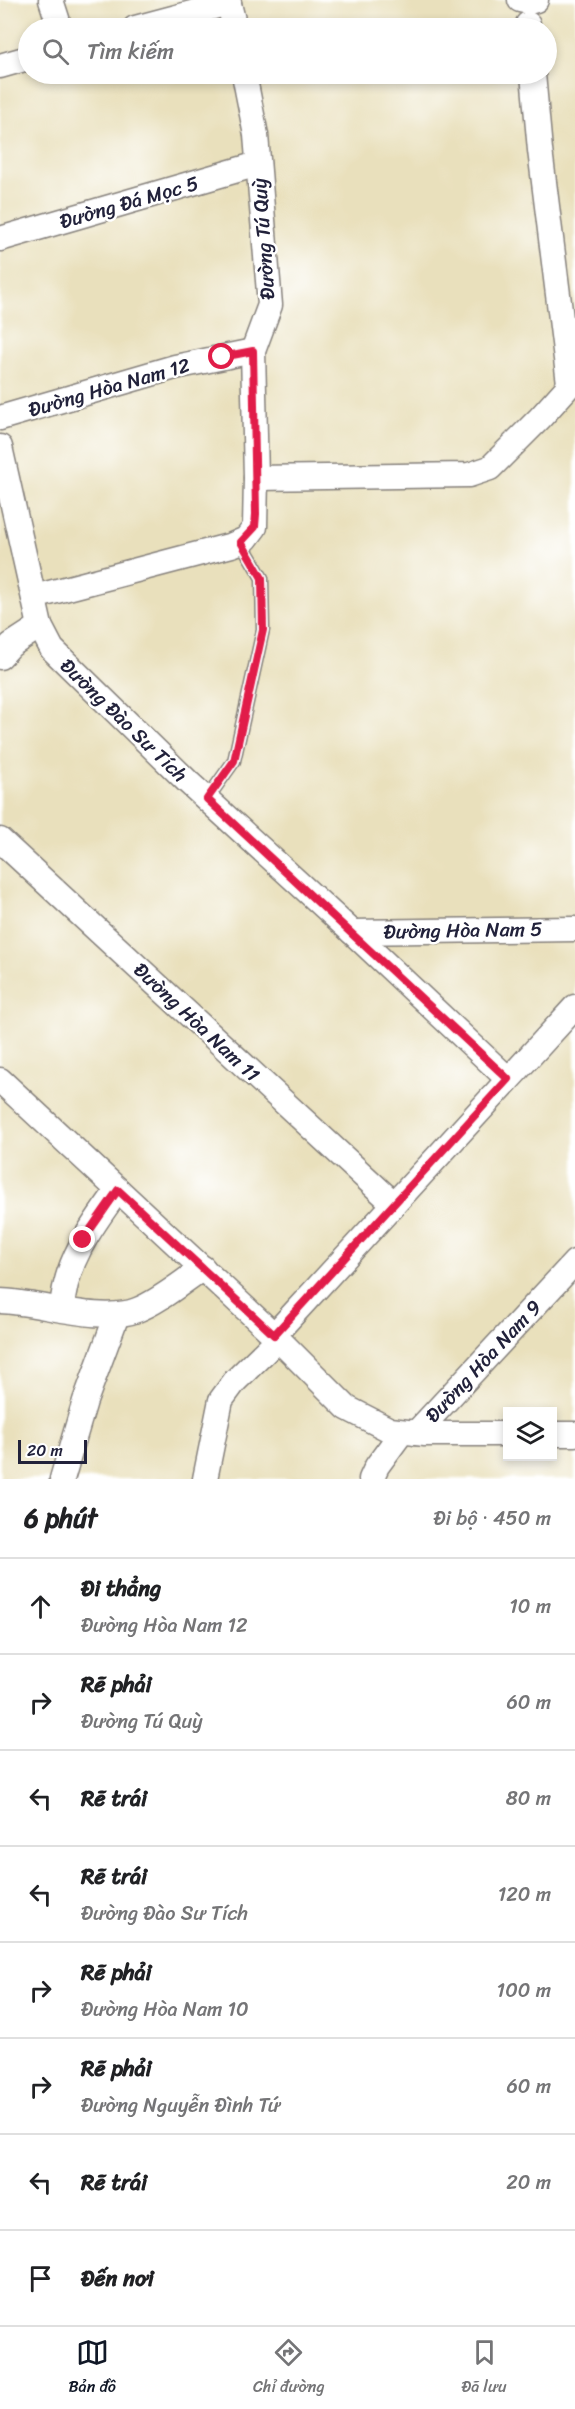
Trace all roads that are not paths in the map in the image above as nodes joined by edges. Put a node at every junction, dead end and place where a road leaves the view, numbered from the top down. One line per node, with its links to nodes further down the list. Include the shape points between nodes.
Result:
1 (51, 0): 5 (street)
2 (520, 0): 3 (street)
3 (536, 0)
4 (228, 1): 6 (street); 7 (street)
5 (57, 18)
6 (169, 18)
7 (232, 18)
8 (18, 61): 9 (street)
9 (0, 66)
10 (246, 84): 12 (street, Đường Tú Quỳ)
11 (534, 84): 15 (street)
12 (258, 164): 13 (street, Đường Đá Mọc 5); 14 (street, Đường Tú Quỳ, via 270,305)
13 (0, 239)
14 (253, 351): 16 (street, Đường Hòa Nam 12, via 175,367); 18 (street, Đường Tú Quỳ)
15 (572, 381): 18 (street, via 540,418 481,473)
16 (0, 418)
17 (0, 447): 20 (street, Đường Đào Sư Tích)
18 (256, 478): 19 (street, Đường Tú Quỳ, via 255,527)
19 (241, 542): 20 (street); 23 (lane, via 262,578 263,630 234,761)
20 (34, 597): 21 (street, Đường Đào Sư Tích)
21 (40, 627): 22 (street); 23 (street, Đường Đào Sư Tích, via 52,649)
22 (0, 657)
23 (207, 799): 26 (street, Đường Đào Sư Tích)
24 (0, 840): 31 (street, Đường Hòa Nam 11)
25 (575, 929): 26 (street, Đường Hòa Nam 5)
26 (352, 932): 28 (street, Đường Đào Sư Tích)
27 (575, 1007): 28 (street)
28 (508, 1079): 31 (street)
29 (0, 1080): 30 (street)
30 (118, 1190): 33 (street); 35 (street, via 75,1255 66,1279)
31 (394, 1204): 37 (street)
32 (575, 1262): 38 (street, Đường Hòa Nam 9)
33 (202, 1268): 36 (street, via 136,1311); 37 (street)
34 (0, 1301): 35 (street)
35 (62, 1309): 36 (street)
36 (117, 1315): 42 (street, via 88,1389)
37 (276, 1337): 38 (street, via 347,1408 390,1430); 43 (street, via 220,1400)
38 (409, 1433): 39 (street); 44 (street, Đường Hòa Nam 9, via 377,1466)
39 (503, 1434)
40 (557, 1434): 41 (street)
41 (575, 1434)
42 (62, 1479)
43 (205, 1479)
44 (371, 1479)

